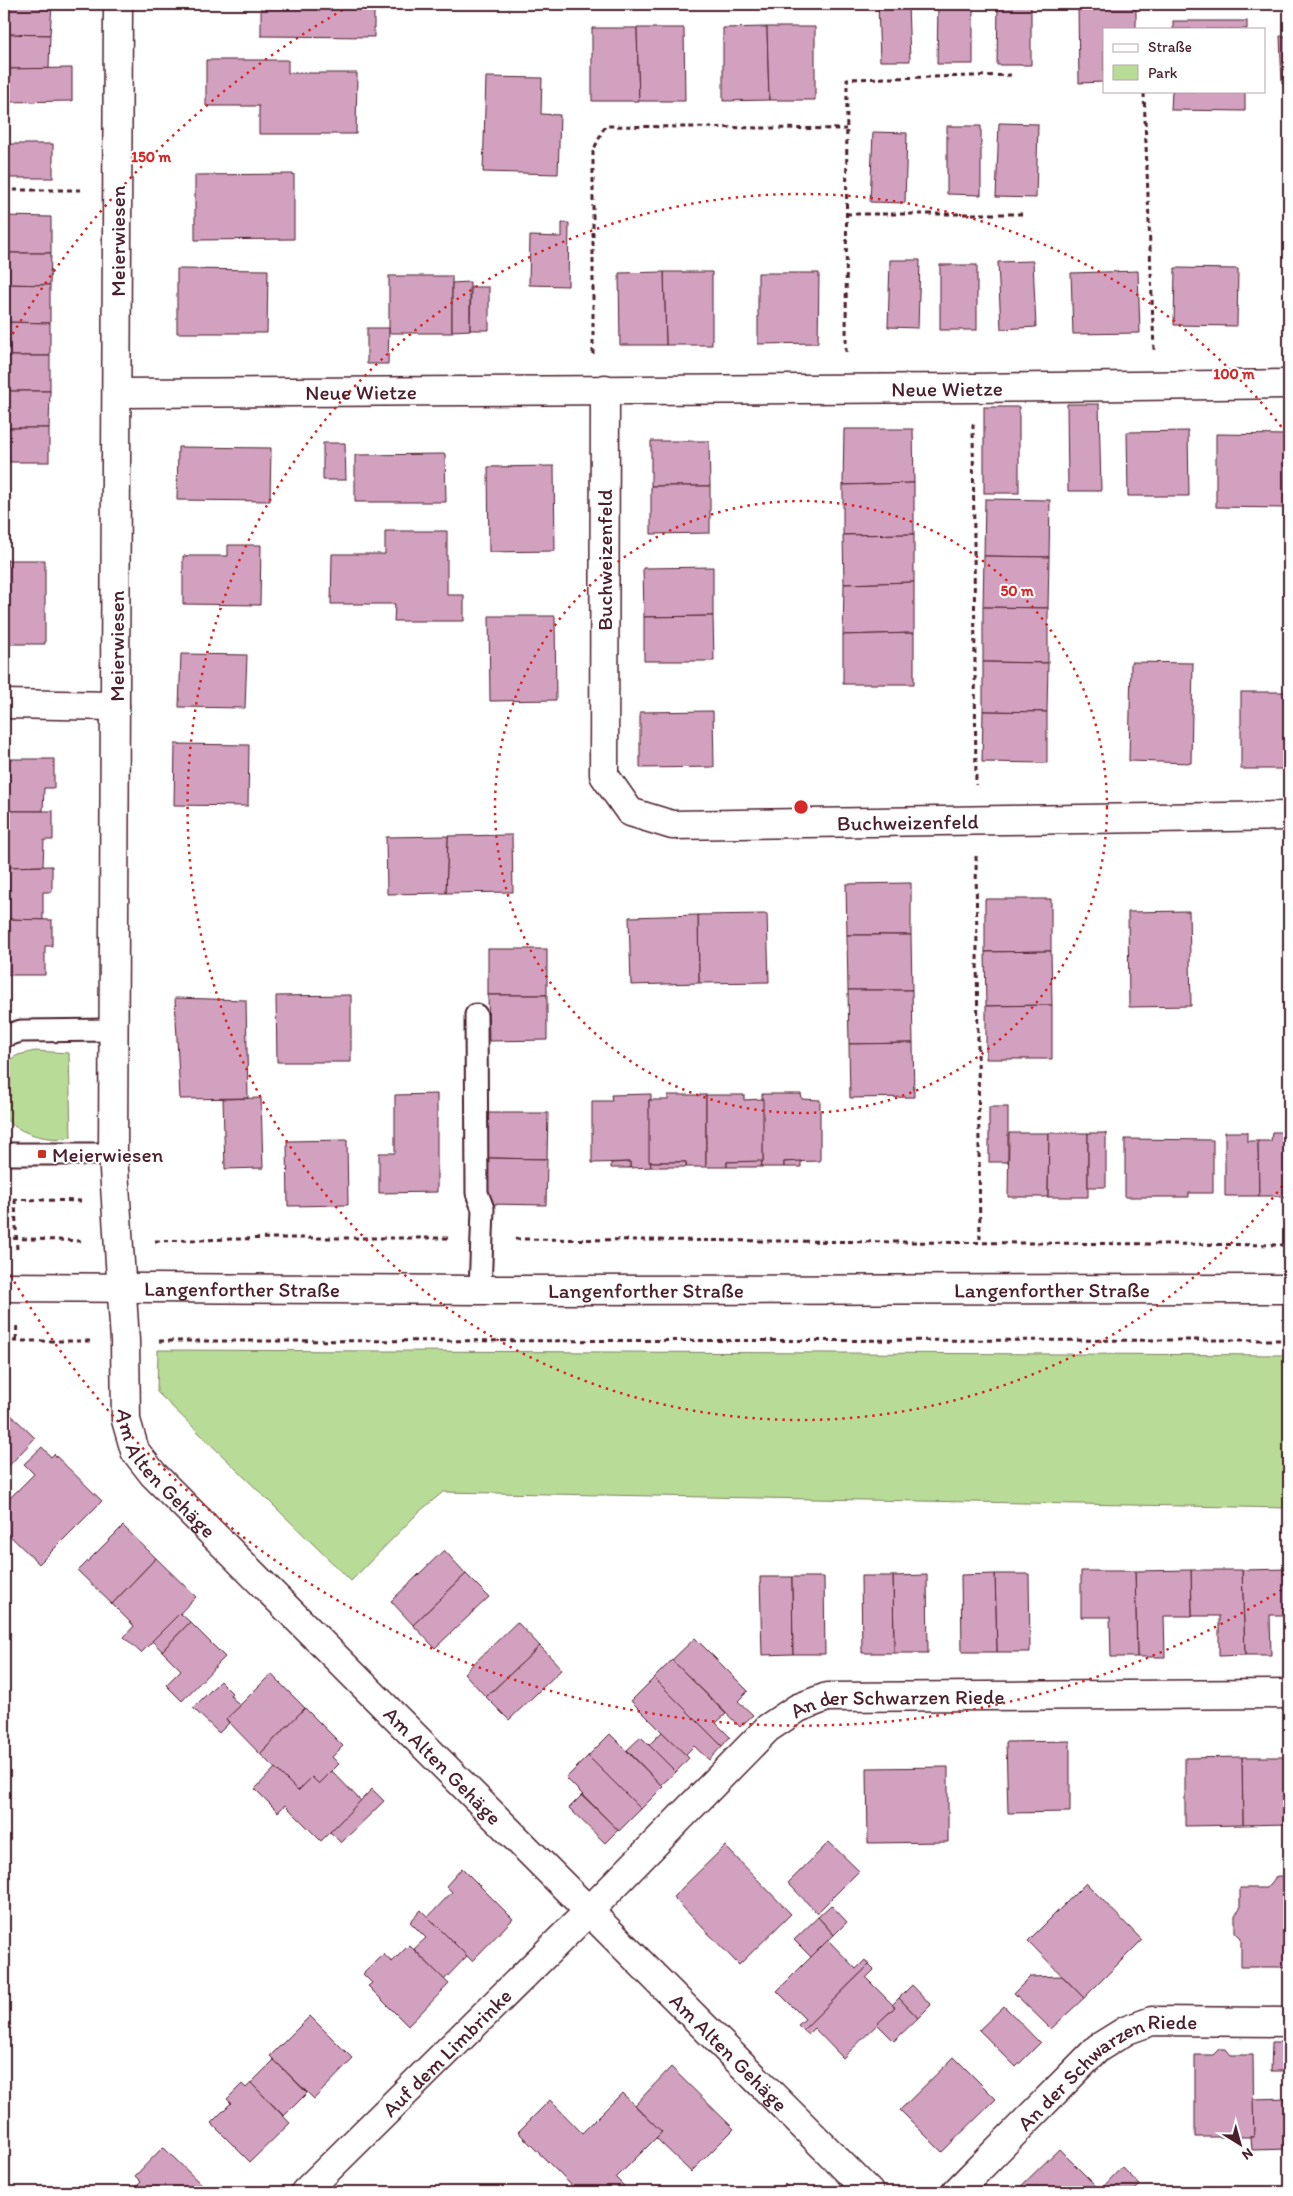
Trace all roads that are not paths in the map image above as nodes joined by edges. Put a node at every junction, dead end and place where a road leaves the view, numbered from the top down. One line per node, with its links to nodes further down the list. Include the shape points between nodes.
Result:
1 (118, 4): 4 (street, Meierwiesen)
2 (1289, 384): 3 (street, Neue Wietze)
3 (604, 389): 4 (street, Neue Wietze); 7 (street, Buchweizenfeld, via 604,775 630,812 672,825)
4 (117, 393): 6 (street, Meierwiesen)
5 (4, 704): 6 (street)
6 (115, 706): 9 (street, Meierwiesen)
7 (1289, 816)
8 (476, 1015): 16 (lane, via 477,1193 483,1209)
9 (113, 1030): 10 (lane, via 20,1031); 12 (street, Meierwiesen)
10 (4, 1036)
11 (4, 1154): 12 (lane)
12 (113, 1154): 14 (street, Meierwiesen)
13 (4, 1288): 14 (street, Langenforther Straße)
14 (122, 1288): 16 (street, Langenforther Straße); 18 (street, Am Alten Gehäge, via 126,1420 135,1451 153,1474)
15 (1289, 1289): 16 (street, Langenforther Straße)
16 (480, 1290)
17 (1289, 1694): 18 (street, An der Schwarzen Riede, via 827,1697 798,1708 768,1728)
18 (589, 1911): 20 (street, Auf dem Limbrinke); 21 (street, Am Alten Gehäge)
19 (1289, 2022): 22 (street, An der Schwarzen Riede, via 1152,2021 1127,2030 1098,2048)
20 (305, 2192)
21 (869, 2192)
22 (956, 2192)

